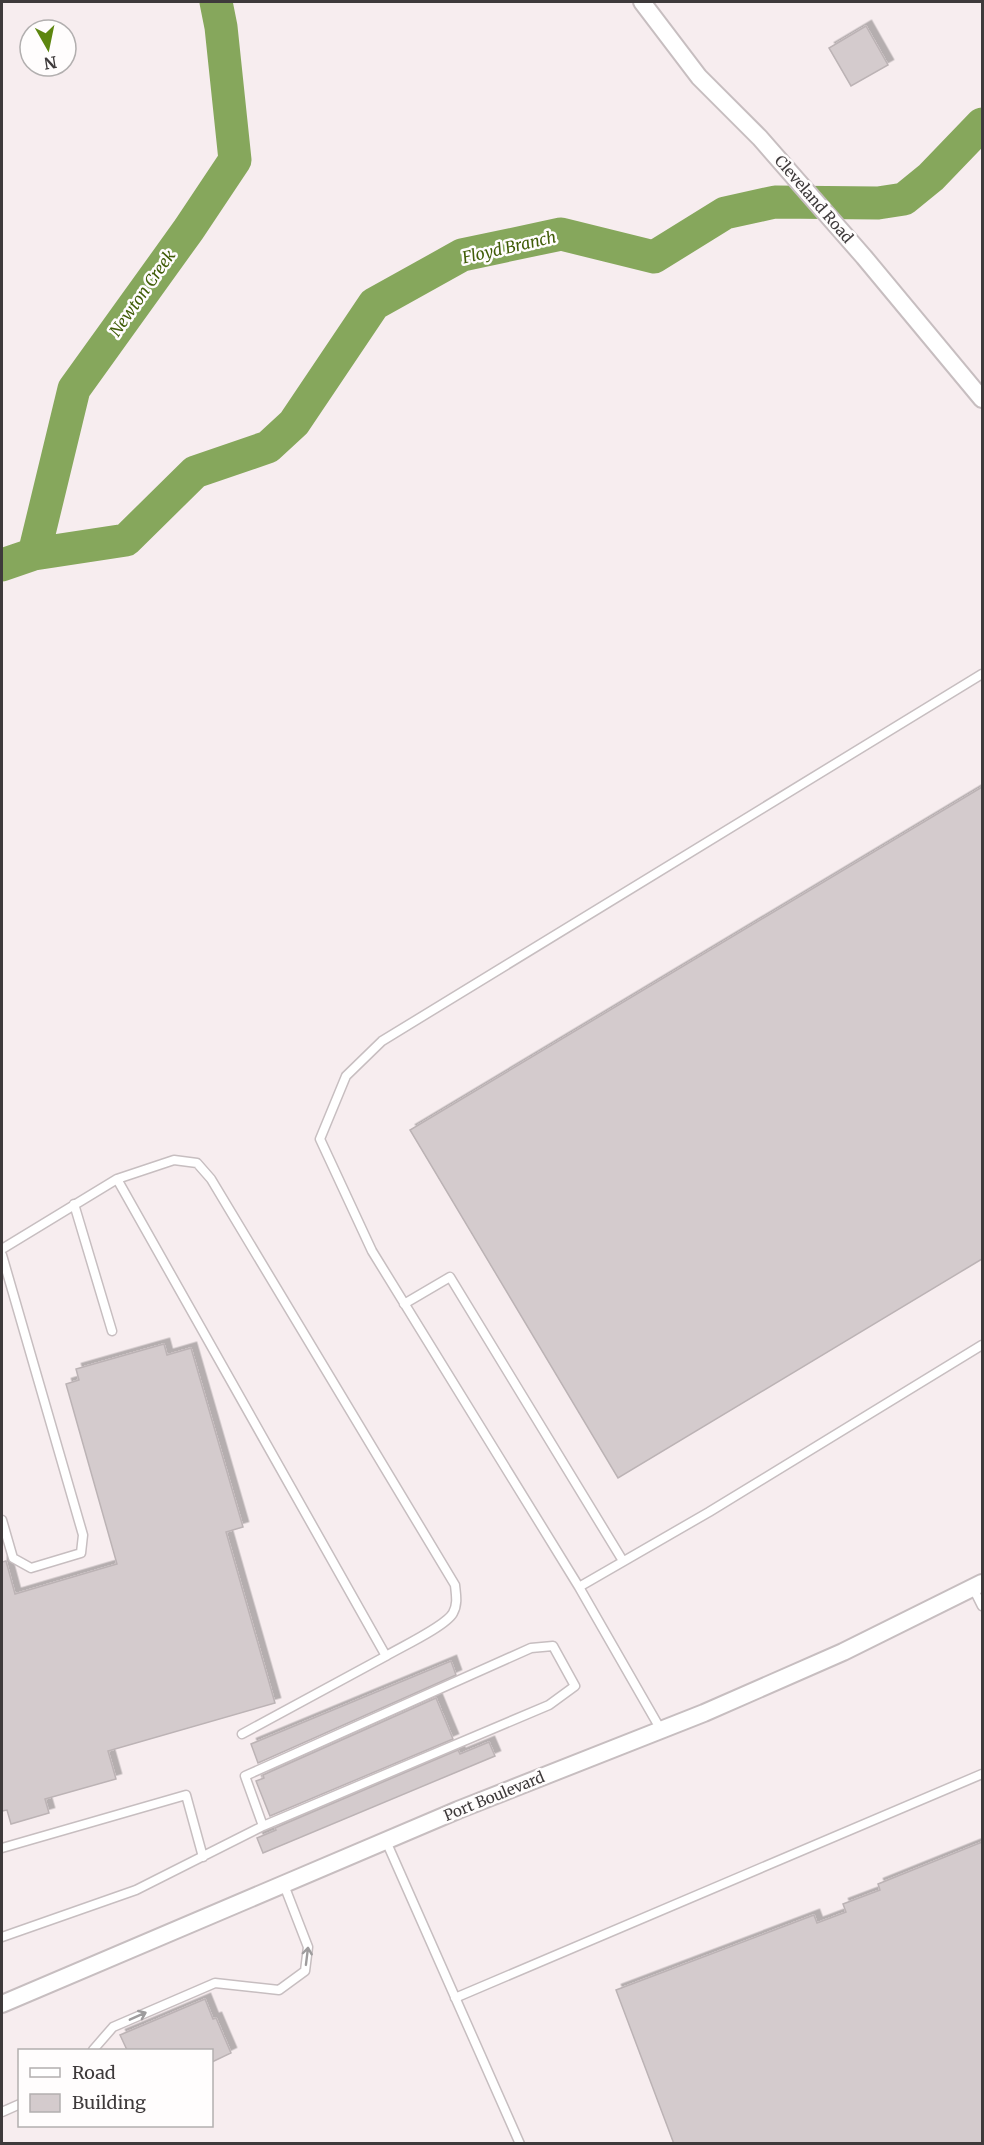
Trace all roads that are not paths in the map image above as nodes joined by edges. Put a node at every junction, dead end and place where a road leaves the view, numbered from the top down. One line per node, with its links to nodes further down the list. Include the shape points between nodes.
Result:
1 (642, 2): 2 (street, Cleveland Road, via 699,76 760,138)
2 (982, 399)
3 (982, 674): 8 (lane, via 382,1041 346,1076 320,1138 372,1251)
4 (117, 1179): 5 (lane); 16 (lane); 16 (lane, via 174,1160 197,1163 211,1179 454,1585 454,1612 446,1621)
5 (74, 1204): 6 (lane); 9 (lane)
6 (2, 1249)
7 (2, 1255): 11 (lane, via 83,1535 81,1553 31,1568 13,1558)
8 (404, 1304): 12 (lane, via 450,1277); 14 (lane)
9 (112, 1331)
10 (982, 1345): 12 (lane)
11 (2, 1520)
12 (623, 1562): 14 (lane)
13 (978, 1585): 15 (lane); 17 (street, Port Boulevard, via 843,1652)
14 (579, 1587): 17 (lane)
15 (982, 1606)
16 (386, 1656): 18 (lane)
17 (661, 1730): 21 (street, Port Boulevard)
18 (242, 1734)
19 (982, 1774): 26 (lane)
20 (263, 1826): 20 (lane, via 549,1705 575,1686 553,1646 531,1648 245,1776); 23 (lane)
21 (386, 1841): 24 (street, Port Boulevard); 26 (lane)
22 (2, 1848): 23 (lane, via 186,1795)
23 (203, 1857): 25 (lane, via 136,1890)
24 (284, 1885): 27 (street, Port Boulevard); 28 (lane, one-way to 24, via 113,2027 215,1983 279,1990 305,1971 308,1947)
25 (2, 1937)
26 (455, 1998): 31 (lane)
27 (2, 2004)
28 (94, 2049)
29 (18, 2105): 30 (lane)
30 (2, 2112)
31 (520, 2144)

